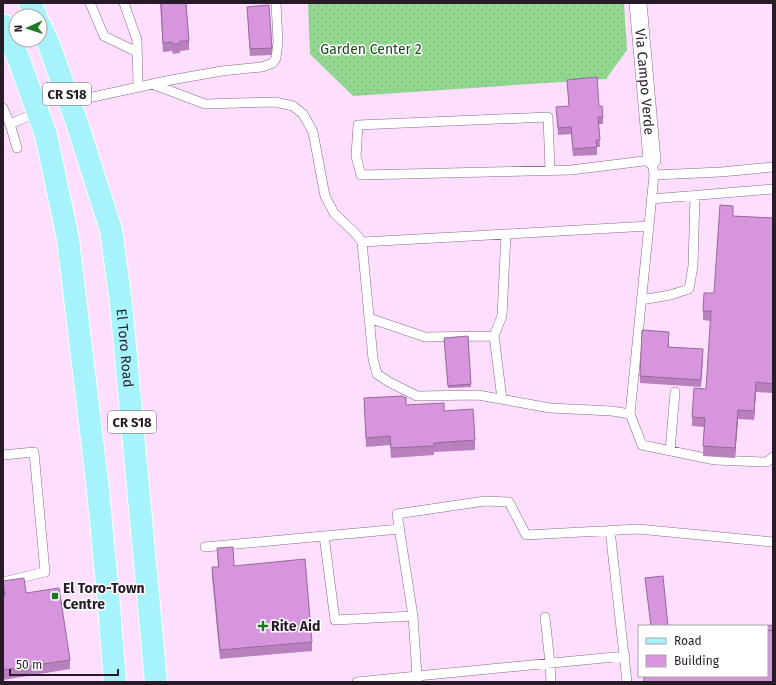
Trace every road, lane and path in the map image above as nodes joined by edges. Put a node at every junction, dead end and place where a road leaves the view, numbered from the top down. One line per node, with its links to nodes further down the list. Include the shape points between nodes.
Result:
1 (90, 3): 7 (lane, via 104,36)
2 (124, 3): 7 (lane, via 137,40)
3 (276, 3): 8 (lane, via 278,42 273,63 262,67 222,71)
4 (638, 3): 16 (street, Via Campo Verde)
5 (3, 25): 12 (main road, CR S18)
6 (48, 43): 10 (main road, El Toro Road / CR S18)
7 (137, 52): 9 (lane)
8 (152, 84): 9 (lane); 23 (lane, via 205,104 275,102 293,106 303,114 313,132 325,196 334,214)
9 (138, 87): 10 (lane)
10 (70, 102): 45 (main road, El Toro Road / CR S18, via 111,230 121,303)
11 (3, 108): 13 (lane)
12 (38, 112): 13 (lane); 44 (main road, CR S18, via 46,135 68,239 98,490)
13 (10, 124): 14 (lane)
14 (17, 148)
15 (773, 167): 16 (lane, via 721,172)
16 (653, 168): 17 (lane); 20 (lane)
17 (550, 170): 17 (lane, via 360,175 356,156 358,125 548,117)
18 (773, 189): 19 (lane)
19 (695, 195): 20 (lane); 24 (lane, via 693,266 689,288 670,295)
20 (651, 199): 21 (lane)
21 (649, 226): 22 (lane); 24 (lane)
22 (506, 234): 23 (lane); 26 (lane, via 502,316)
23 (362, 242): 25 (lane)
24 (642, 300): 29 (lane)
25 (369, 318): 26 (lane, via 425,337); 28 (lane, via 377,374 389,382 417,396 478,395)
26 (494, 336): 28 (lane)
27 (675, 392): 30 (lane)
28 (502, 399): 29 (lane, via 550,408)
29 (630, 414): 30 (lane, via 642,445)
30 (670, 451): 32 (lane, via 715,460)
31 (3, 455): 38 (lane, via 34,452 46,572)
32 (770, 460)
33 (400, 529): 34 (lane, via 398,514 485,501 509,502 526,535); 35 (lane); 39 (lane)
34 (610, 530): 36 (lane, via 638,529); 41 (lane)
35 (324, 536): 37 (lane); 39 (lane, via 335,620)
36 (773, 542)
37 (205, 548)
38 (3, 582)
39 (413, 616): 43 (lane)
40 (545, 617): 42 (lane)
41 (624, 656): 42 (lane); 48 (lane)
42 (550, 664): 43 (lane); 47 (lane)
43 (418, 679): 46 (lane)
44 (114, 682)
45 (156, 682)
46 (357, 682)
47 (551, 682)
48 (627, 682)

